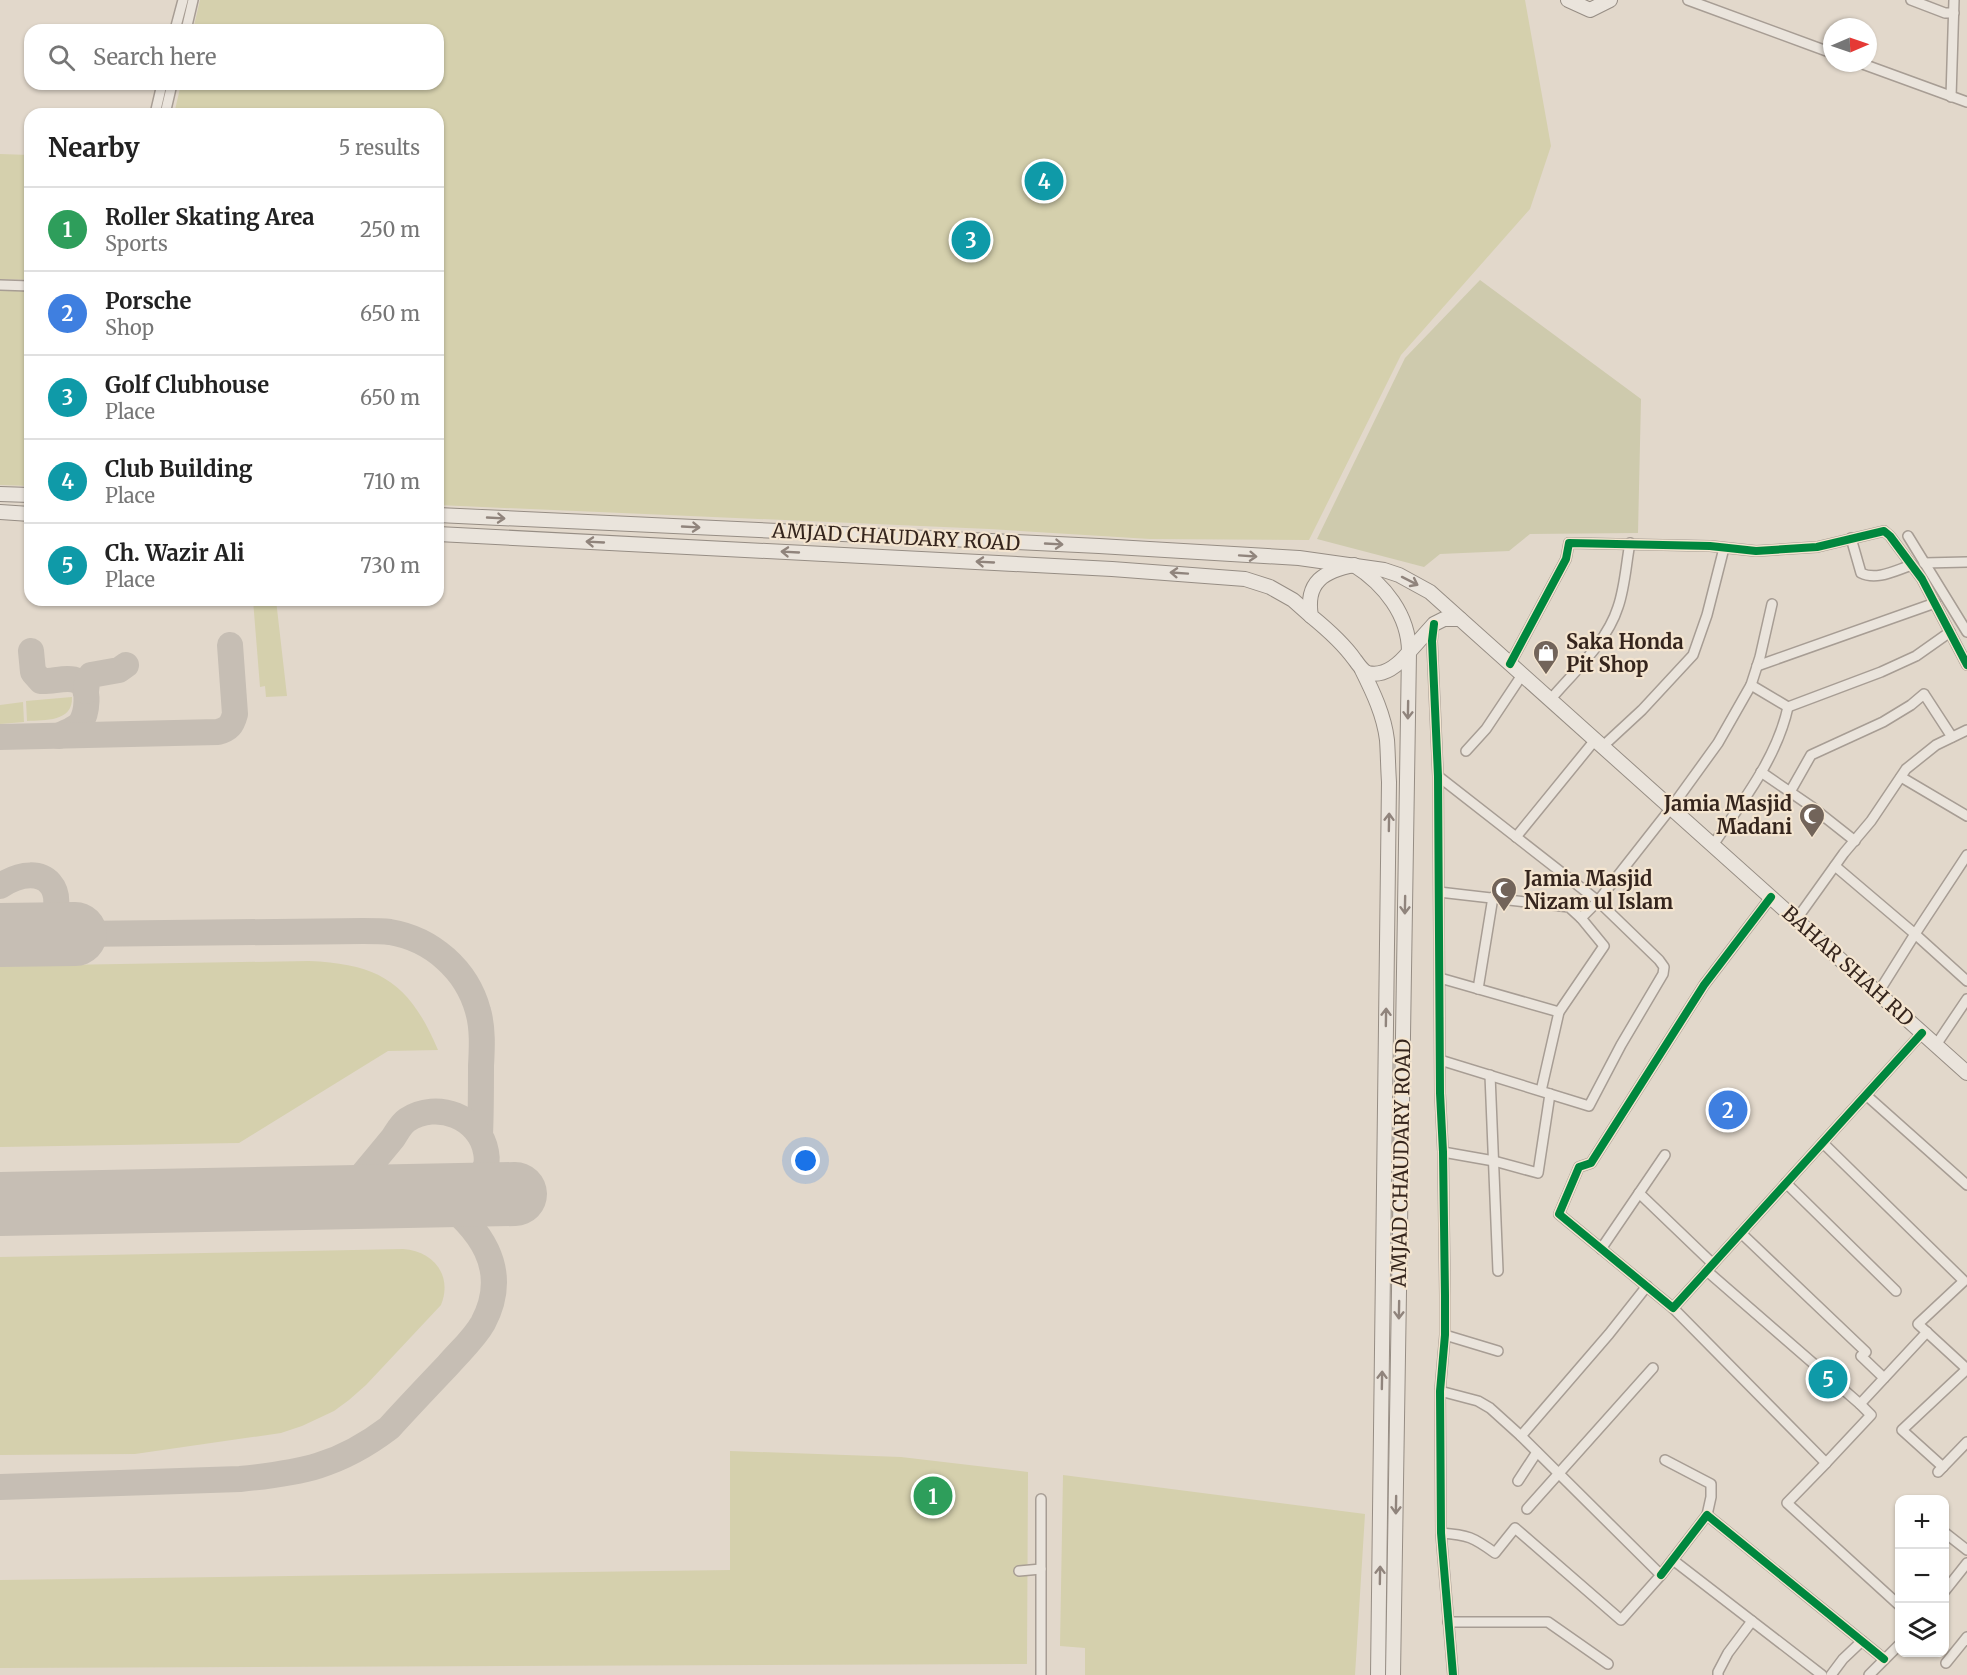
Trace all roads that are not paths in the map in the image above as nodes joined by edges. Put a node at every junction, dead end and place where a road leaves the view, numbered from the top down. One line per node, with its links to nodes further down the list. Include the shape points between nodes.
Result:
1 (183, 0): 9 (street)
2 (193, 0): 10 (street)
3 (1610, 0): 7 (main road, via 1590,10)
4 (1688, 0): 11 (street)
5 (1911, 0): 8 (street)
6 (1954, 0): 8 (street)
7 (1578, 1)
8 (1954, 14): 15 (street)
9 (177, 24)
10 (187, 24)
11 (1823, 50)
12 (1877, 69): 15 (street)
13 (161, 90): 17 (street)
14 (171, 90): 18 (street)
15 (1951, 97): 16 (street)
16 (1967, 102)
17 (156, 108)
18 (166, 108)
19 (0, 285): 20 (street)
20 (24, 286)
21 (0, 494): 22 (main road)
22 (24, 495)
23 (0, 512): 24 (main road)
24 (24, 514)
25 (444, 515): 34 (main road, AMJAD CHAUDARY ROAD, one-way to 34, via 1099,546 1299,558)
26 (444, 534): 37 (main road, AMJAD CHAUDARY ROAD, one-way to 26, via 1270,587 1219,576)
27 (1908, 536): 31 (street)
28 (1851, 538): 30 (street, via 1817,547 1780,550); 33 (street, via 1884,531); 33 (street, via 1861,573 1869,577)
29 (1630, 543): 30 (street); 43 (street, via 1569,543 1566,559); 49 (street, via 1618,607 1610,625 1600,643)
30 (1724, 548): 53 (street, via 1693,655 1642,710)
31 (1924, 562): 32 (street); 41 (street)
32 (1967, 562)
33 (1912, 565): 35 (street)
34 (1354, 566): 37 (main road, via 1338,568 1316,582 1310,597); 38 (main road, AMJAD CHAUDARY ROAD, one-way to 38, via 1384,570 1415,583); 42 (main road, via 1373,579 1394,604 1407,631)
35 (1935, 603): 40 (street); 45 (street)
36 (1772, 604): 45 (street)
37 (1311, 616): 46 (main road, via 1337,638)
38 (1460, 620): 39 (main road, via 1444,619); 43 (main road, BAHAR SHAH RD)
39 (1434, 624): 42 (main road); 56 (street)
40 (1950, 632): 44 (street); 50 (street, via 1916,656)
41 (1967, 632)
42 (1409, 652): 46 (main road, via 1385,671 1369,673); 140 (main road, AMJAD CHAUDARY ROAD, one-way to 140)
43 (1510, 664): 47 (main road, BAHAR SHAH RD)
44 (1967, 665)
45 (1757, 666): 48 (street)
46 (1362, 669): 127 (main road, AMJAD CHAUDARY ROAD, one-way to 46, via 1389,782 1382,717)
47 (1522, 675): 49 (main road, BAHAR SHAH RD); 54 (street, via 1486,729)
48 (1751, 685): 50 (street); 59 (street, via 1718,743)
49 (1550, 700): 53 (main road, BAHAR SHAH RD)
50 (1788, 707): 55 (street, via 1784,725)
51 (1967, 730): 52 (street)
52 (1952, 737): 57 (street, via 1916,759); 58 (street, via 1924,694 1883,722 1811,755)
53 (1598, 743): 59 (main road, BAHAR SHAH RD); 61 (street)
54 (1466, 751)
55 (1761, 772): 58 (street); 63 (street)
56 (1438, 776): 61 (street); 66 (street)
57 (1900, 777): 60 (street); 62 (street)
58 (1790, 792): 62 (street)
59 (1671, 808): 63 (main road, BAHAR SHAH RD); 69 (street)
60 (1967, 816)
61 (1516, 837): 69 (street)
62 (1855, 841): 65 (street)
63 (1713, 845): 68 (main road, BAHAR SHAH RD)
64 (1967, 855): 72 (street)
65 (1835, 866): 71 (street); 72 (street)
66 (1439, 892): 67 (street); 73 (street)
67 (1492, 897): 70 (street, via 1569,907); 75 (street)
68 (1771, 897): 71 (main road, BAHAR SHAH RD); 94 (street, via 1704,985 1591,1163 1579,1167 1559,1214)
69 (1598, 901): 70 (street); 84 (street, via 1659,960 1663,974 1589,1106)
70 (1581, 918): 78 (street, via 1604,946)
71 (1796, 920): 76 (main road, BAHAR SHAH RD)
72 (1915, 934): 74 (street); 76 (street)
73 (1440, 978): 75 (street); 81 (street)
74 (1967, 981)
75 (1478, 989): 78 (street)
76 (1878, 993): 79 (main road, BAHAR SHAH RD)
77 (1967, 999): 80 (street)
78 (1560, 1012): 84 (street)
79 (1922, 1033): 80 (main road, BAHAR SHAH RD); 85 (street)
80 (1936, 1045): 82 (main road, BAHAR SHAH RD)
81 (1440, 1060): 83 (street); 87 (street)
82 (1967, 1073)
83 (1490, 1075): 84 (street); 89 (street)
84 (1546, 1092): 89 (street, via 1538,1173)
85 (1866, 1095): 86 (street); 91 (street)
86 (1823, 1143): 90 (street); 100 (street, via 1964,1281 1918,1324)
87 (1443, 1152): 89 (street); 101 (street)
88 (1665, 1155): 92 (street)
89 (1494, 1161): 96 (street)
90 (1786, 1183): 93 (street); 98 (street)
91 (1967, 1185)
92 (1639, 1193): 94 (street); 95 (street)
93 (1741, 1233): 95 (street); 105 (street, via 1866,1352 1861,1356)
94 (1601, 1249): 97 (street)
95 (1710, 1267): 99 (street); 107 (street)
96 (1498, 1271)
97 (1647, 1286): 99 (street); 108 (street)
98 (1896, 1291)
99 (1673, 1308): 112 (street)
100 (1927, 1332): 104 (street); 105 (street)
101 (1444, 1335): 102 (street); 106 (street)
102 (1498, 1351)
103 (1653, 1368): 113 (street)
104 (1967, 1369): 109 (street, via 1902,1430 1941,1469)
105 (1884, 1378): 107 (street)
106 (1440, 1390): 108 (street, via 1490,1407); 118 (street)
107 (1860, 1404): 112 (street, via 1871,1415)
108 (1521, 1436): 110 (street)
109 (1967, 1442)
110 (1537, 1452): 113 (street); 114 (street)
111 (1665, 1460): 117 (street, via 1711,1484)
112 (1826, 1463): 128 (street, via 1787,1503)
113 (1558, 1473): 116 (street); 125 (street)
114 (1518, 1480)
115 (1041, 1499): 123 (street)
116 (1527, 1509)
117 (1707, 1515): 121 (street); 132 (street)
118 (1441, 1533): 125 (street, via 1464,1534 1495,1553 1515,1528 1621,1620); 130 (street)
119 (1949, 1536): 120 (street)
120 (1967, 1550)
121 (1673, 1560): 125 (street); 129 (street)
122 (1967, 1563): 126 (street)
123 (1041, 1569): 124 (street); 137 (street)
124 (1020, 1571)
125 (1661, 1575)
126 (1949, 1586)
127 (1380, 1598): 138 (main road); 139 (main road, AMJAD CHAUDARY ROAD)
128 (1897, 1603)
129 (1752, 1621): 142 (street, via 1728,1653); 143 (street)
130 (1448, 1622): 136 (street, via 1548,1622); 141 (street)
131 (1967, 1637): 135 (street)
132 (1862, 1641): 134 (street); 144 (street)
133 (1895, 1648): 134 (street)
134 (1884, 1659): 145 (street)
135 (1946, 1663)
136 (1608, 1664)
137 (1041, 1675)
138 (1372, 1675)
139 (1378, 1675)
140 (1394, 1675)
141 (1453, 1675)
142 (1718, 1675)
143 (1822, 1675)
144 (1832, 1675)
145 (1869, 1675)

